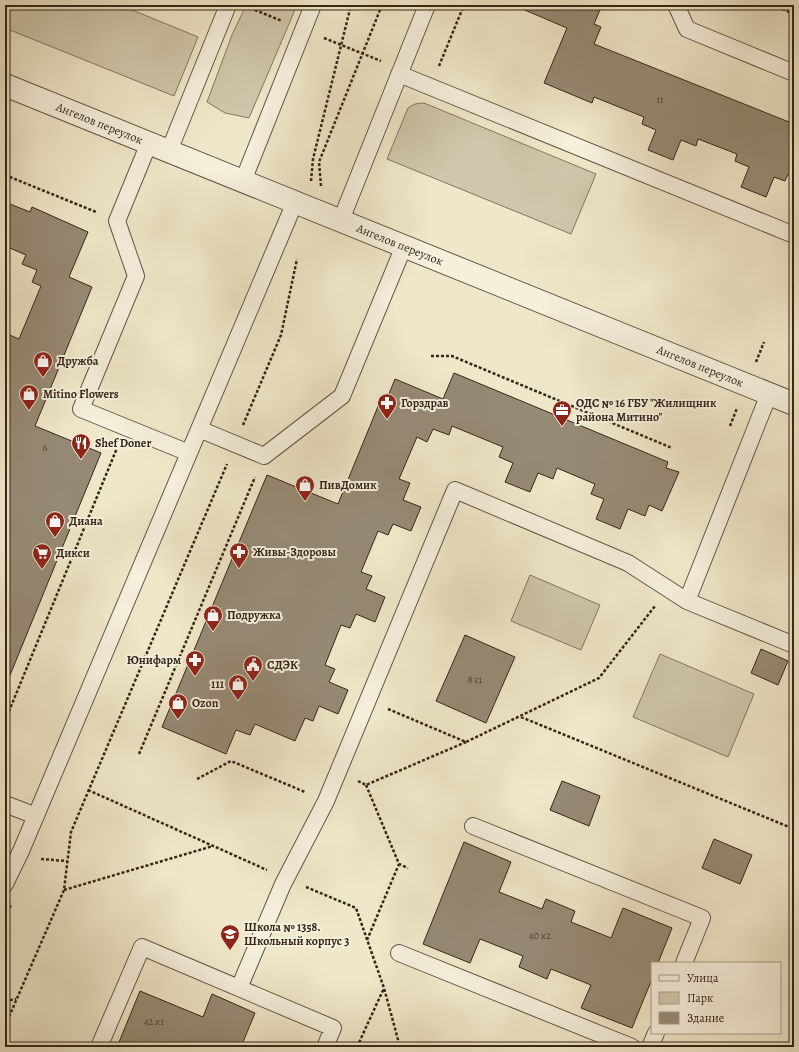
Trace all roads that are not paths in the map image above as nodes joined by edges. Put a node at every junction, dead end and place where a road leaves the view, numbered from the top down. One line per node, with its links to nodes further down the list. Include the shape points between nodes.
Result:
1 (313, 5): 10 (lane)
2 (427, 5): 6 (lane)
3 (676, 5): 5 (lane, via 687,29)
4 (224, 6): 9 (lane)
5 (794, 73)
6 (400, 74): 12 (lane); 13 (lane)
7 (5, 84): 8 (street, Ангелов переулок)
8 (149, 143): 9 (street, Ангелов переулок); 18 (lane, via 117,221 136,276 81,409)
9 (169, 151): 10 (street, Ангелов переулок)
10 (243, 181): 11 (street, Ангелов переулок)
11 (309, 201): 12 (street, Ангелов переулок); 17 (lane)
12 (341, 220): 14 (street, Ангелов переулок)
13 (794, 236)
14 (404, 246): 15 (street, Ангелов переулок); 17 (lane, via 342,396 264,456)
15 (769, 394): 16 (street, Ангелов переулок); 19 (lane)
16 (794, 404)
17 (199, 429): 18 (lane)
18 (189, 453): 22 (lane)
19 (687, 601): 20 (lane); 27 (lane, via 628,563 455,490 326,801 286,878)
20 (794, 645)
21 (5, 804): 22 (lane)
22 (36, 816): 24 (lane)
23 (473, 826): 26 (lane, via 702,918)
24 (5, 884)
25 (399, 953): 31 (lane)
26 (684, 962)
27 (239, 988): 29 (lane, via 142,947); 30 (lane, via 333,1028)
28 (656, 1034): 32 (lane)
29 (99, 1047)
30 (325, 1047)
31 (632, 1047)
32 (650, 1047)

